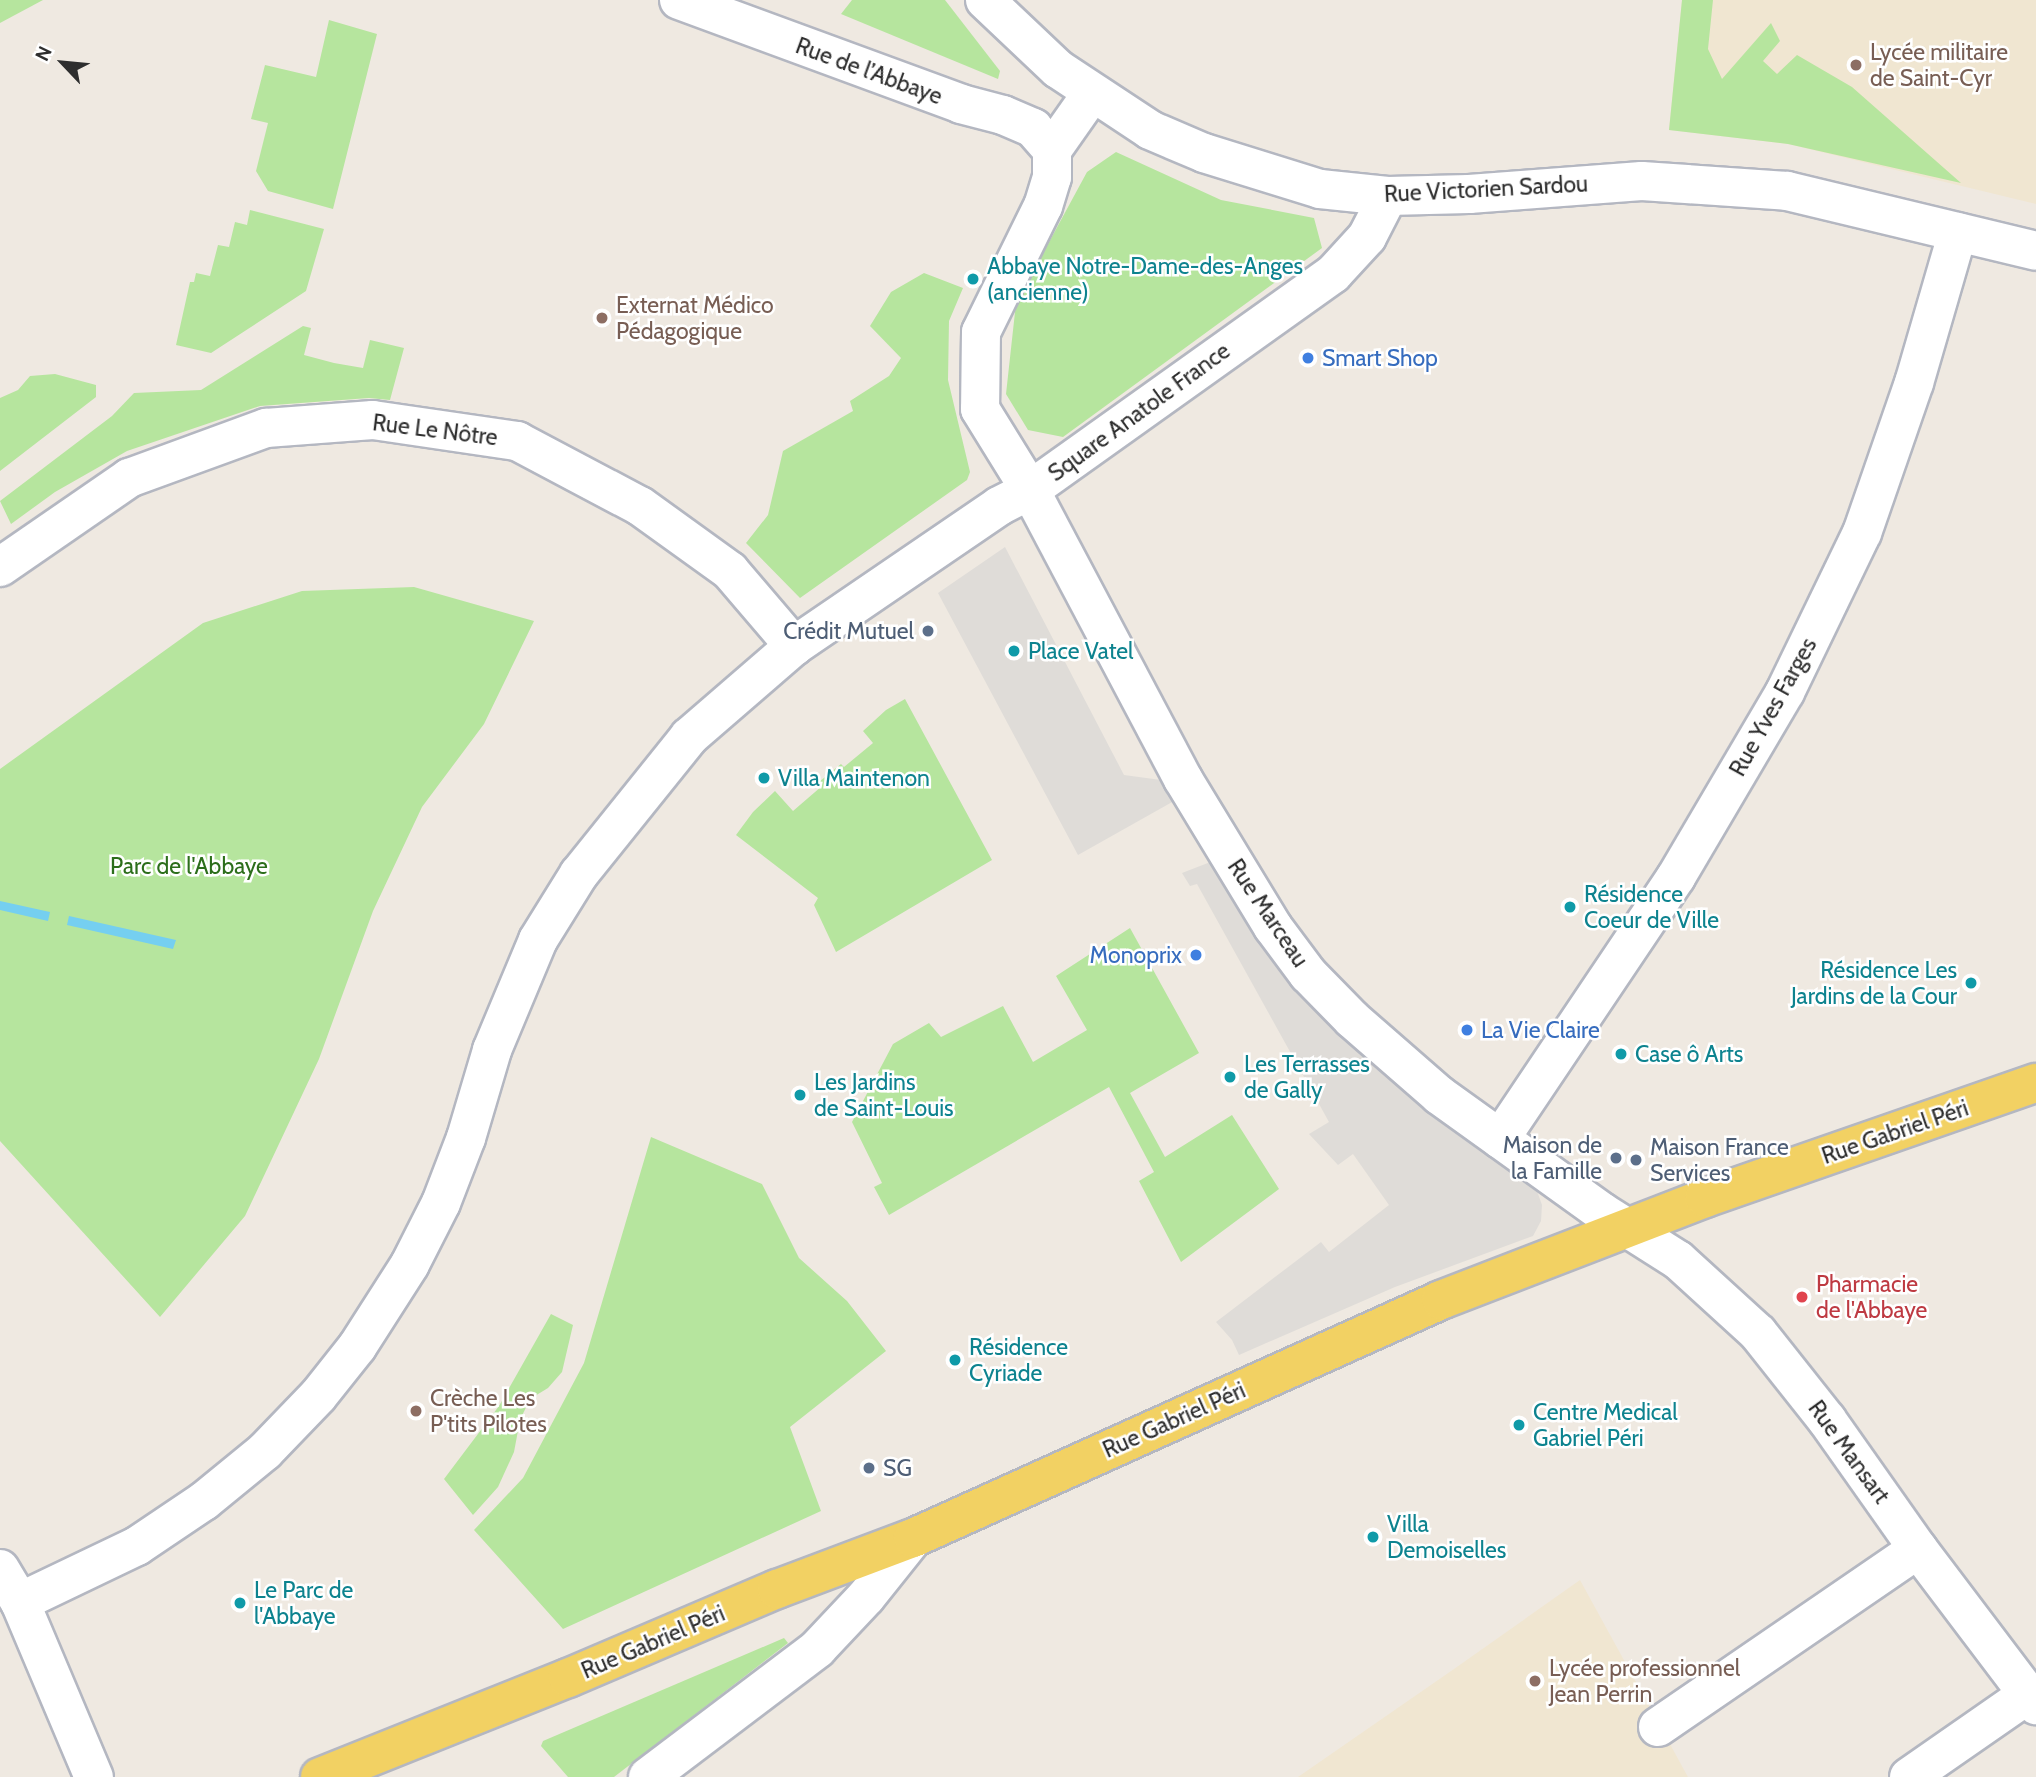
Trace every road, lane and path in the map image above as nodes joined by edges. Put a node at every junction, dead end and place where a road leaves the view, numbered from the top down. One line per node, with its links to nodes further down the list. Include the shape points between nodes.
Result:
1 (679, 0): 4 (street, Rue de l’Abbaye, via 961,104 1003,115 1033,128)
2 (985, 0): 3 (street, Rue Victorien Sardou, via 1058,69)
3 (1092, 93): 4 (street); 5 (street, Rue Victorien Sardou, via 1150,130 1204,153 1320,189)
4 (1052, 150): 8 (street, Square Anatole France, via 1052,177 1043,206 981,332 980,409)
5 (1388, 196): 6 (street, Rue Victorien Sardou, via 1642,181 1787,191); 8 (street, Square Anatole France, via 1367,237 1333,274)
6 (1958, 232): 7 (street, Rue Victorien Sardou); 12 (street, Rue Yves Farges, via 1914,383 1862,533 1785,692 1676,877)
7 (2036, 251)
8 (1030, 490): 10 (street, via 999,506); 12 (street, Rue Marceau, via 1183,779 1273,927 1308,974 1352,1020 1439,1095)
9 (0, 567): 10 (street, Rue Le Nôtre, via 129,478 266,428 373,420 517,441 640,506 730,571)
10 (794, 646): 17 (street, via 689,737 579,874 538,940 492,1050 441,1203 410,1264 357,1347 318,1396 265,1451 204,1501 136,1546)
11 (2036, 1083): 13 (main road, Rue Gabriel Péri, via 1705,1198)
12 (1500, 1139): 13 (street, Rue Marceau)
13 (1630, 1230): 14 (main road, Rue Gabriel Péri, via 1441,1300); 15 (street, Rue Mansart, via 1678,1260 1758,1333 1827,1420)
14 (913, 1538): 21 (main road, Rue Gabriel Péri, via 777,1589); 22 (street, via 817,1649)
15 (1918, 1549): 18 (street, Rue Mansart); 19 (street)
16 (0, 1569): 17 (street)
17 (20, 1601): 20 (street)
18 (2031, 1700): 23 (street)
19 (1658, 1727)
20 (94, 1777)
21 (320, 1777)
22 (648, 1777)
23 (1909, 1777)

